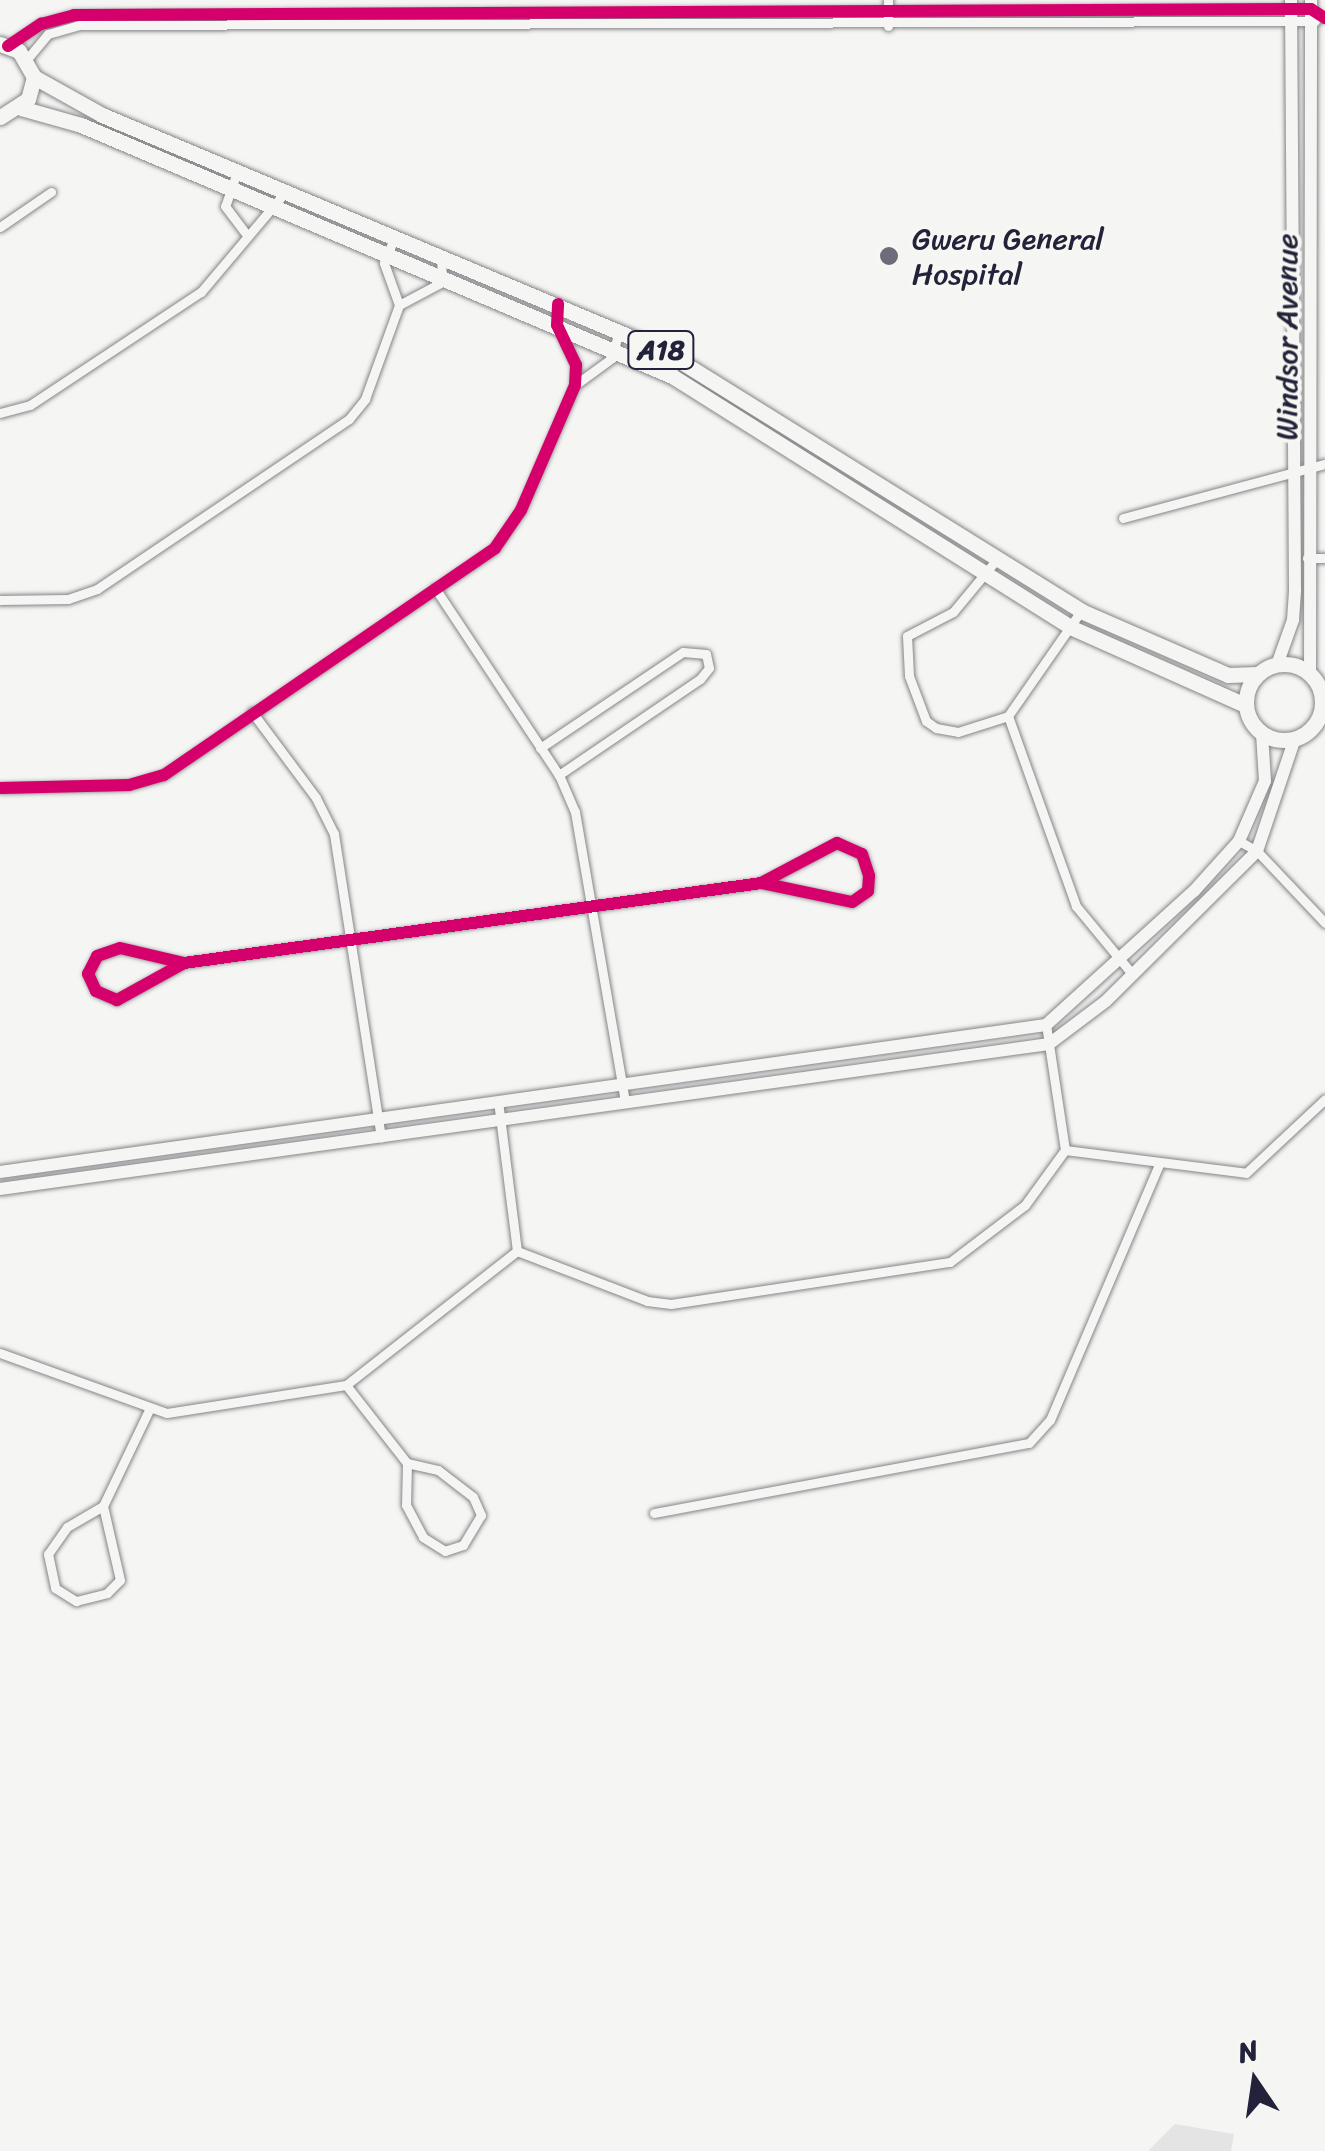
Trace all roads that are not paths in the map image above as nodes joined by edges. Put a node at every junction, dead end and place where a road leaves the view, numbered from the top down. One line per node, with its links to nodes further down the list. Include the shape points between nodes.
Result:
1 (1076, 4): 2 (street); 4 (street); 8 (street)
2 (1291, 4): 6 (street); 11 (main road, Windsor Avenue)
3 (701, 5): 4 (street); 5 (street); 12 (street)
4 (888, 5): 13 (street)
5 (480, 6): 7 (street); 10 (street)
6 (1316, 14): 11 (street); 39 (main road, Windsor Avenue)
7 (168, 21): 9 (street, via 74,16); 10 (street); 14 (street, via 80,25)
8 (1076, 23): 11 (street); 13 (street)
9 (42, 24): 14 (street); 15 (street)
10 (480, 24): 12 (street)
11 (1291, 24): 40 (main road, Windsor Avenue)
12 (701, 25): 13 (street)
13 (888, 26)
14 (48, 34): 16 (street)
15 (4, 45): 16 (highway)
16 (27, 59): 17 (highway)
17 (34, 77): 18 (highway); 20 (highway, A18)
18 (21, 108): 19 (highway); 21 (highway, A18, via 80,125)
19 (0, 117)
20 (237, 172): 21 (street); 22 (highway, A18)
21 (229, 189): 24 (highway, A18); 26 (street, via 225,206)
22 (286, 191): 24 (street); 27 (highway, A18)
23 (51, 192): 25 (street)
24 (276, 207): 26 (street); 28 (highway, A18)
25 (0, 228)
26 (245, 233): 37 (street, via 201,292 30,405)
27 (395, 236): 28 (street); 29 (highway, A18)
28 (385, 253): 30 (highway, A18); 32 (street)
29 (441, 255): 30 (street); 31 (highway, A18)
30 (444, 278): 32 (street); 33 (highway, A18)
31 (558, 304): 33 (street); 34 (highway, A18)
32 (399, 305): 51 (street, via 365,399 349,419 98,590 68,599)
33 (557, 325): 35 (highway, A18); 36 (street, via 576,365)
34 (619, 330): 35 (street); 38 (highway, A18)
35 (615, 350): 36 (street); 38 (highway, A18)
36 (575, 385): 50 (street, via 506,538)
37 (0, 413)
38 (771, 425): 41 (highway, A18); 42 (highway, A18)
39 (1319, 466): 40 (street); 47 (main road, Windsor Avenue)
40 (1294, 471): 43 (street); 46 (main road, Windsor Avenue)
41 (868, 477): 42 (highway); 44 (highway, A18)
42 (859, 493): 45 (highway, A18)
43 (1123, 518)
44 (947, 528): 45 (highway); 48 (highway, A18)
45 (938, 545): 49 (highway, A18)
46 (1294, 558): 47 (street); 54 (main road, Windsor Avenue, via 1294,620)
47 (1319, 558): 56 (main road, Windsor Avenue)
48 (997, 560): 49 (street); 52 (highway, A18)
49 (985, 576): 53 (highway, A18); 60 (street, via 953,612 914,628 904,657 921,711 936,728 958,732)
50 (435, 588): 59 (street); 63 (street)
51 (0, 600)
52 (1080, 611): 53 (street); 55 (highway, A18, via 1228,675)
53 (1070, 627): 58 (highway, A18); 60 (street)
54 (1277, 665): 55 (highway); 56 (highway)
55 (1258, 674): 58 (highway)
56 (1310, 674): 57 (highway)
57 (1323, 694): 62 (highway)
58 (1245, 705): 61 (highway)
59 (252, 712): 65 (street, via 147,782); 71 (street, via 326,816)
60 (1008, 716): 72 (street, via 1069,891)
61 (1262, 733): 62 (highway); 66 (main road, via 1265,781)
62 (1310, 733): 67 (main road)
63 (540, 748): 64 (street); 64 (street, via 683,652 706,654 710,668 700,679)
64 (558, 775): 69 (street, via 576,812)
65 (0, 788)
66 (1239, 841): 67 (street); 72 (main road)
67 (1257, 851): 70 (street); 74 (main road)
68 (760, 883): 68 (street, via 837,843 862,854 869,876 868,890 852,902); 69 (street)
69 (596, 905): 71 (street); 77 (street)
70 (1325, 923)
71 (354, 938): 73 (street); 81 (street)
72 (1120, 961): 74 (street); 75 (main road)
73 (184, 962): 73 (street, via 120,948 97,956 88,974 96,991 117,1000)
74 (1133, 975): 76 (main road)
75 (1046, 1025): 76 (street); 77 (main road)
76 (1050, 1044): 79 (main road); 84 (street)
77 (622, 1084): 79 (street); 80 (main road)
78 (1325, 1099): 85 (street, via 1252,1170)
79 (624, 1101): 82 (main road)
80 (498, 1102): 81 (main road); 82 (street)
81 (378, 1119): 83 (street); 86 (main road)
82 (500, 1119): 83 (main road); 88 (street)
83 (381, 1137): 87 (main road)
84 (1065, 1150): 85 (street); 88 (street, via 1025,1205 950,1262 930,1268 671,1304)
85 (1160, 1165): 94 (street, via 1042,1434 1029,1443)
86 (0, 1172)
87 (0, 1189)
88 (517, 1251): 90 (street)
89 (0, 1353): 91 (street)
90 (346, 1385): 91 (street, via 197,1411); 92 (street)
91 (149, 1410): 93 (street)
92 (407, 1463): 92 (street, via 438,1470 473,1497 482,1515 463,1546 444,1551 423,1538 406,1505)
93 (103, 1506): 93 (street, via 120,1580 107,1592 76,1600 55,1588 48,1554 67,1527)
94 (654, 1513)

